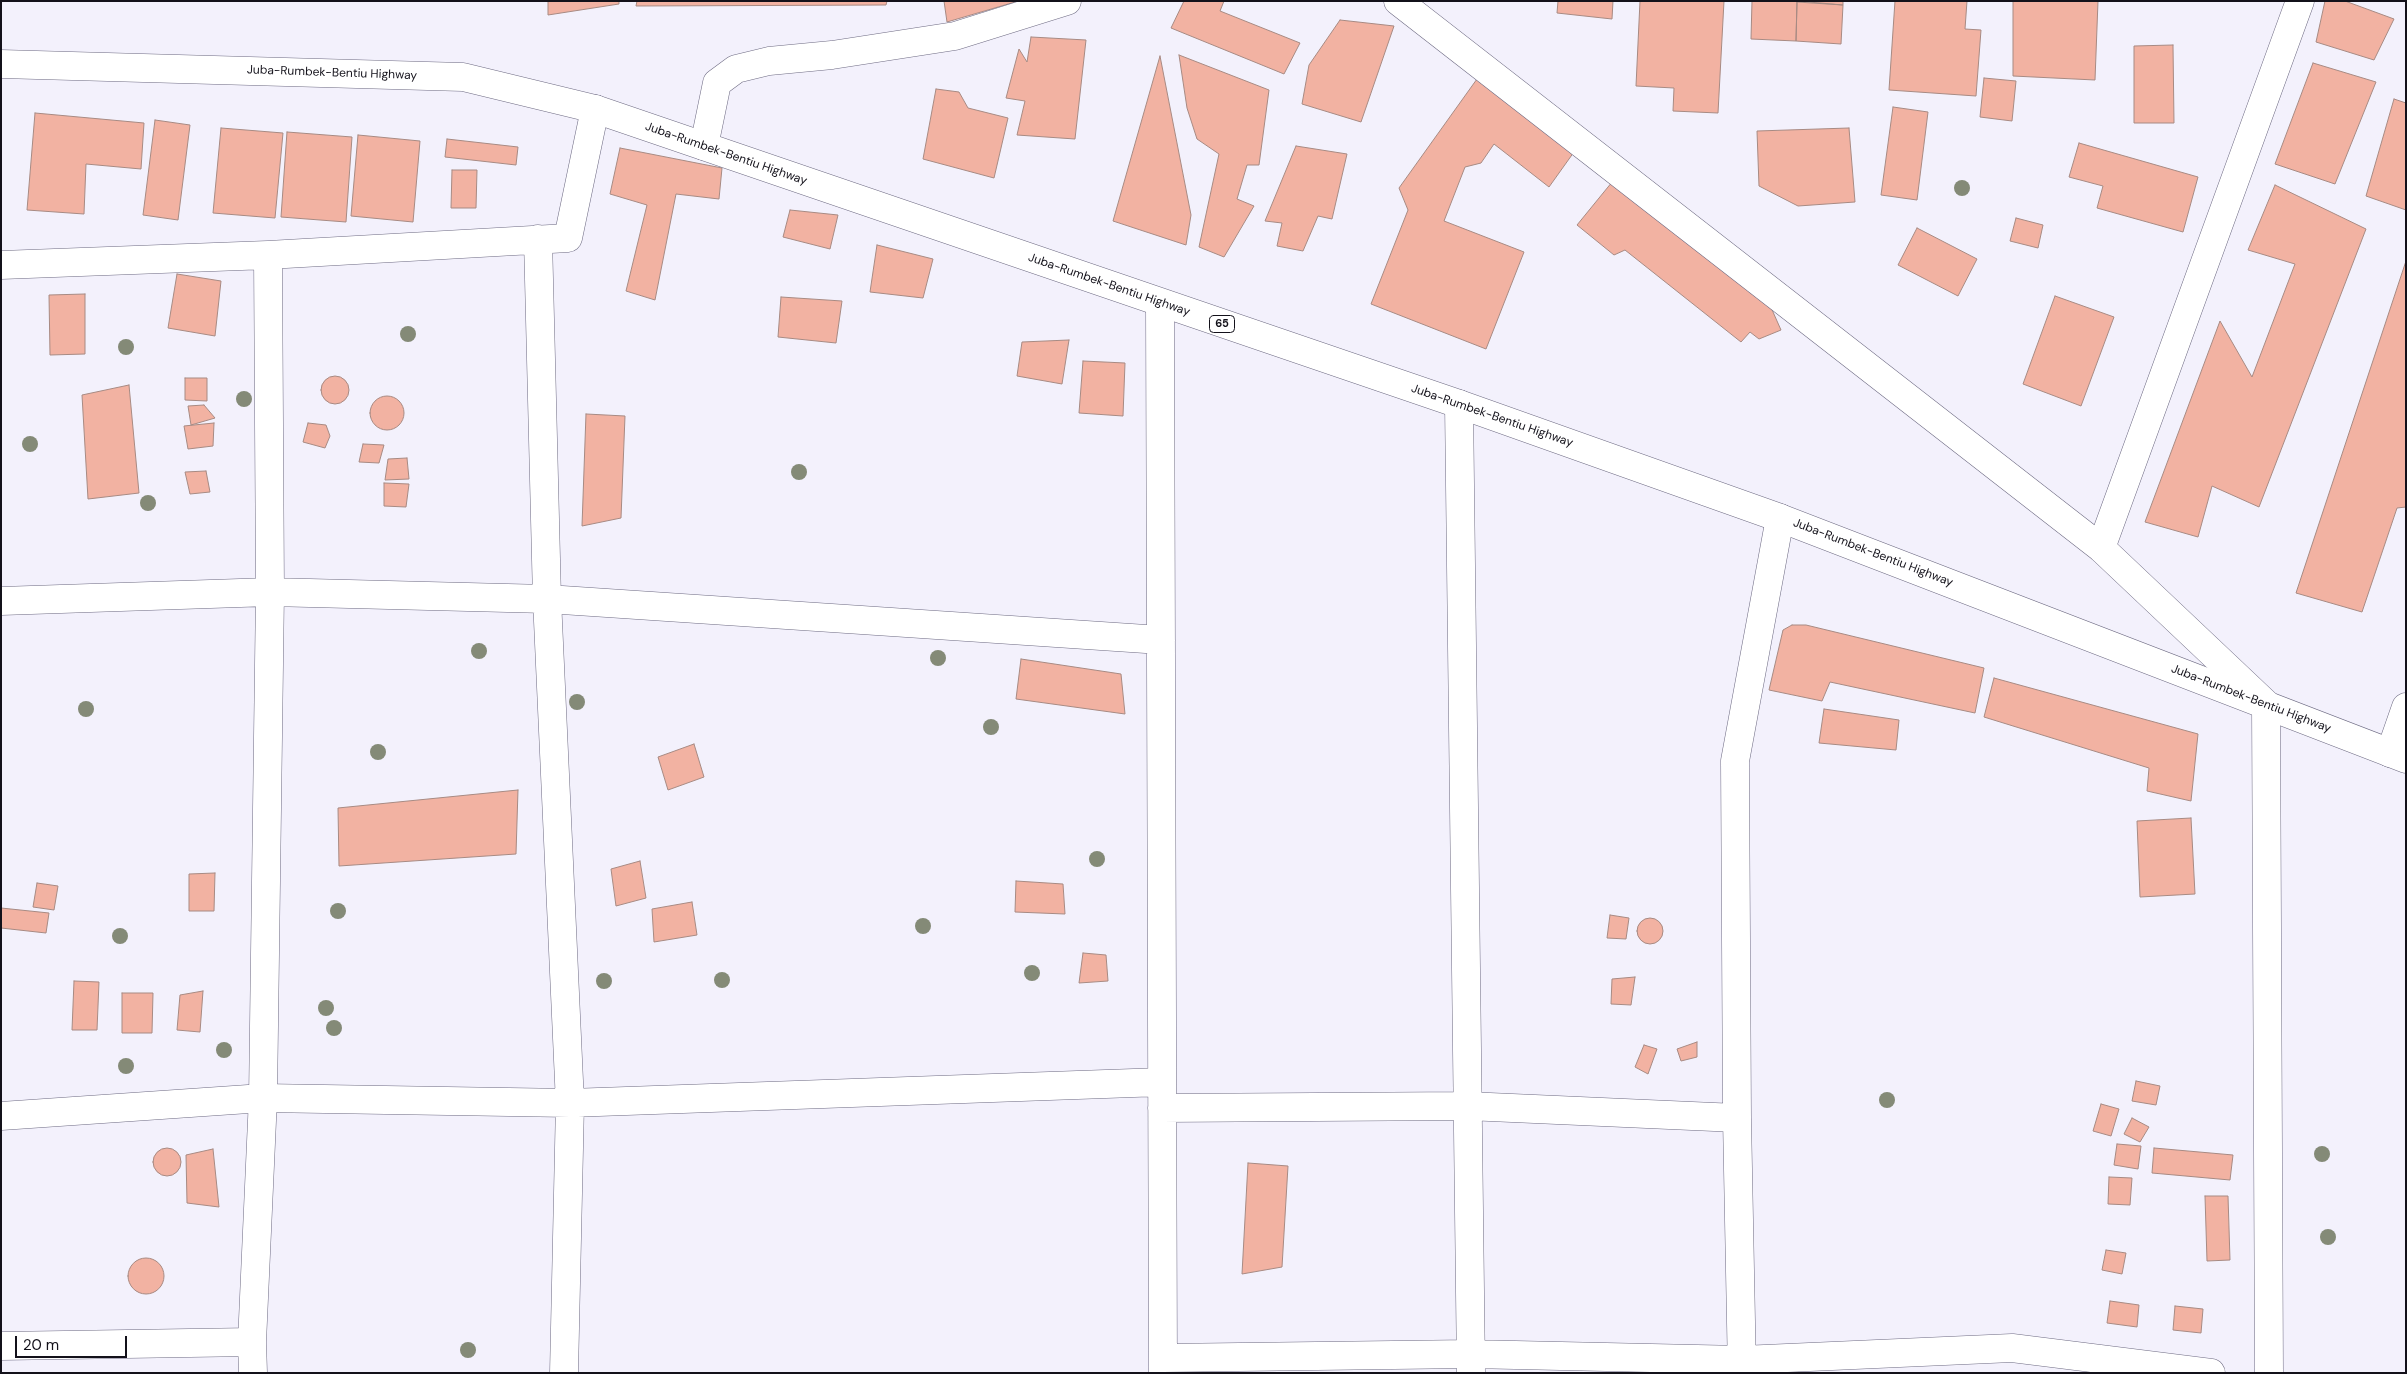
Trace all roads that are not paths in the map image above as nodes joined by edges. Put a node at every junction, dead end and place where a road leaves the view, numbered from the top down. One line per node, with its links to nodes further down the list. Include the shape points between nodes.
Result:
1 (1067, 1): 6 (street, via 955,36 769,61 736,69 717,83)
2 (1398, 1): 13 (street)
3 (2300, 1): 13 (street)
4 (1, 64): 5 (street, Juba-Rumbek-Bentiu Highway / 65, via 463,77)
5 (596, 109): 6 (street, Juba-Rumbek-Bentiu Highway / 65); 7 (street, via 568,238)
6 (704, 146): 10 (street, Juba-Rumbek-Bentiu Highway / 65)
7 (538, 239): 8 (street); 16 (street)
8 (268, 255): 9 (street); 14 (street)
9 (1, 265)
10 (1160, 303): 11 (street, Juba-Rumbek-Bentiu Highway / 65); 17 (street)
11 (1460, 404): 12 (street, Juba-Rumbek-Bentiu Highway / 65); 24 (street)
12 (1780, 518): 18 (street, Juba-Rumbek-Bentiu Highway / 65); 26 (street, via 1735,761)
13 (2101, 548): 18 (street)
14 (270, 592): 15 (street); 16 (street); 22 (street)
15 (1, 600)
16 (547, 600): 17 (street); 23 (street)
17 (1161, 640): 21 (street)
18 (2266, 704): 20 (street, Juba-Rumbek-Bentiu Highway / 65); 35 (street)
19 (2406, 707): 20 (street)
20 (2398, 756)
21 (1162, 1095): 23 (street); 24 (street); 30 (street)
22 (263, 1098): 23 (street); 25 (street); 27 (street)
23 (570, 1103): 33 (street)
24 (1467, 1106): 26 (street); 29 (street)
25 (1, 1116)
26 (1737, 1118): 31 (street)
27 (252, 1342): 28 (street); 32 (street)
28 (1, 1346)
29 (1471, 1363): 30 (street); 31 (street)
30 (1163, 1365)
31 (1742, 1367): 34 (street, via 2012,1348)
32 (253, 1373)
33 (564, 1373)
34 (2211, 1373)
35 (2269, 1373)

